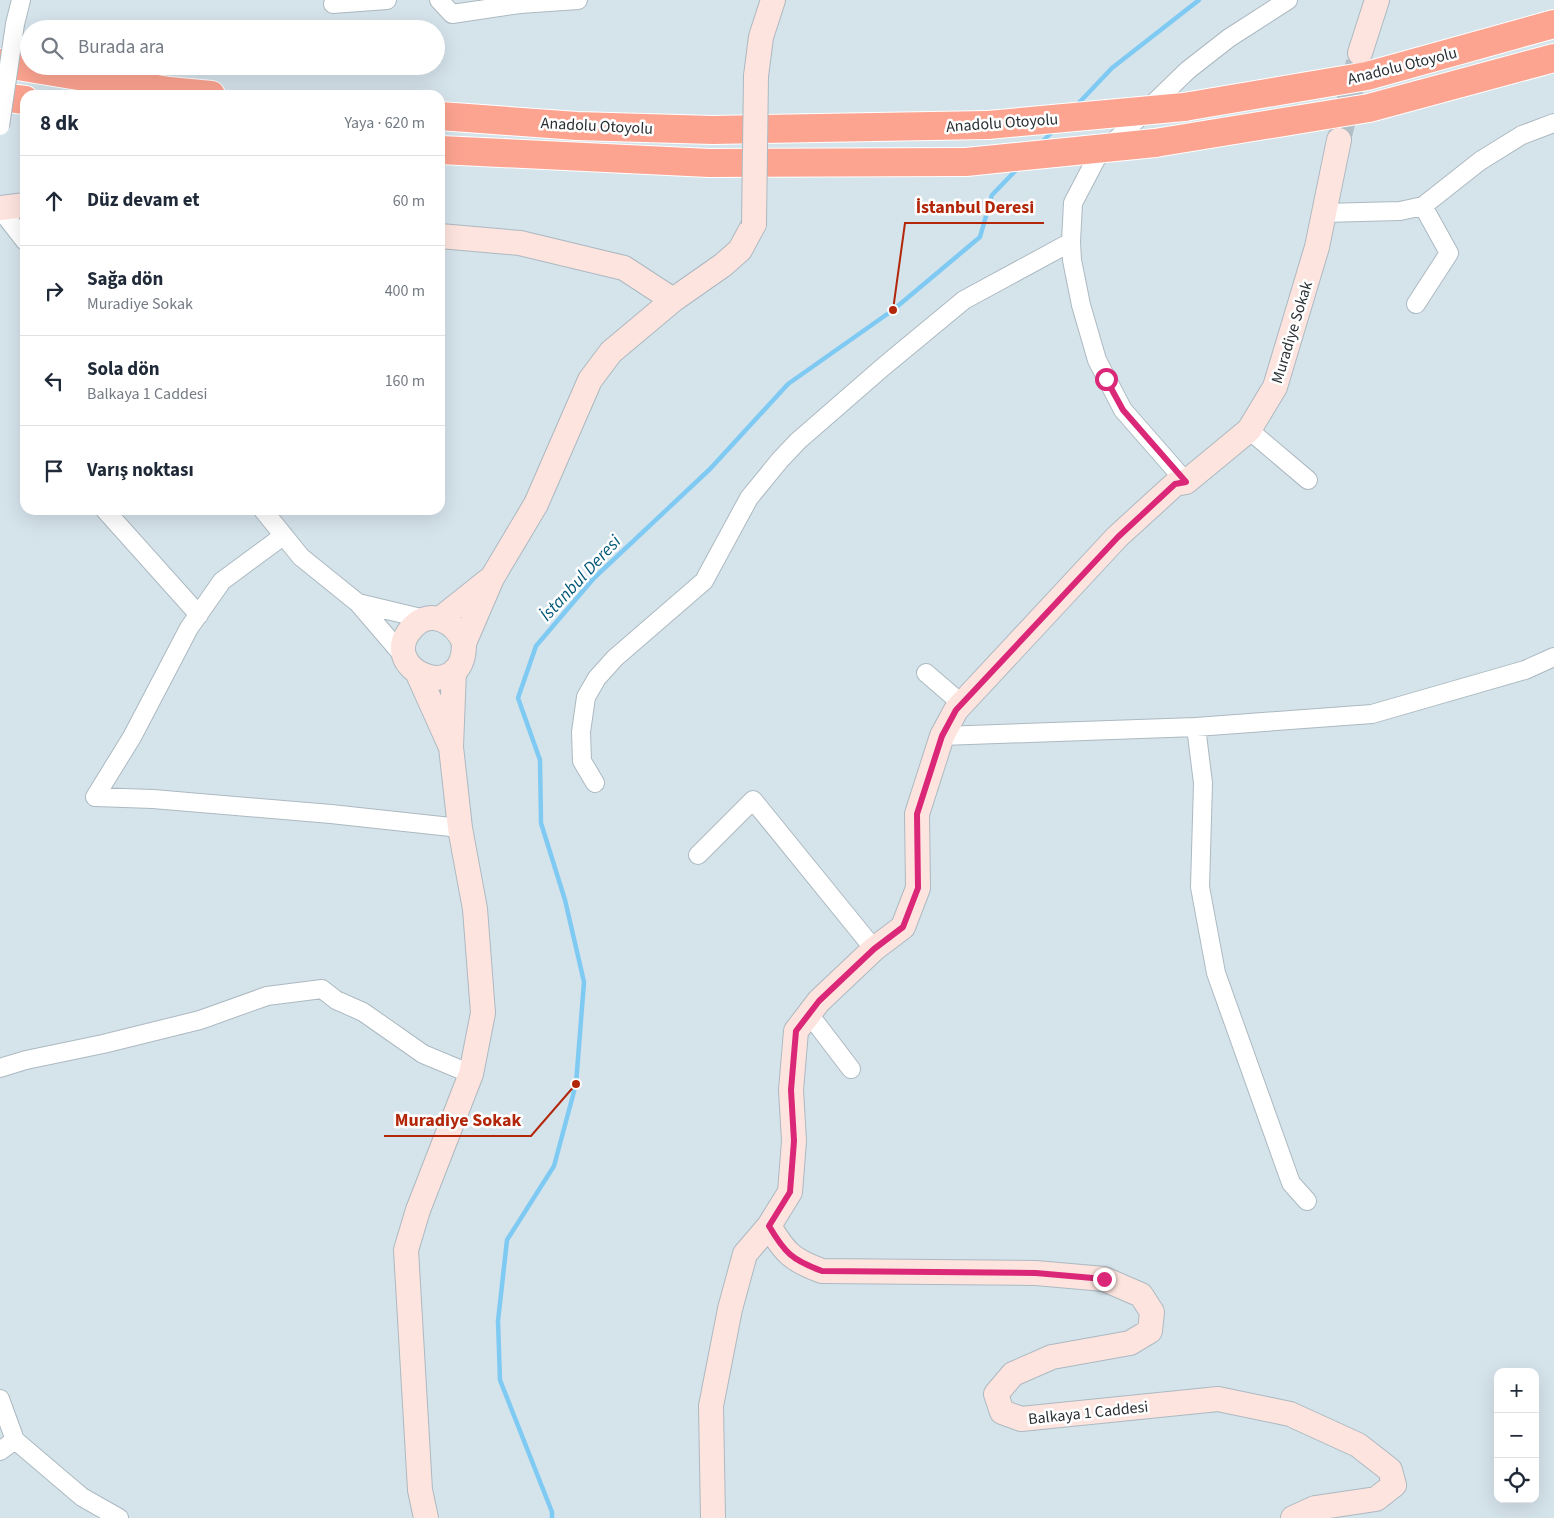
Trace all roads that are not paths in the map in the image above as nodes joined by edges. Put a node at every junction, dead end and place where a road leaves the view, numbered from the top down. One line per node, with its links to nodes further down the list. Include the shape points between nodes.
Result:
1 (21, 0): 24 (street, bridge)
2 (387, 0): 8 (street)
3 (439, 0): 4 (street, via 452,14)
4 (578, 0)
5 (773, 0): 34 (street, bridge, via 761,37 756,76 754,224 740,250)
6 (1288, 0): 33 (street, via 1228,38 1188,70 1096,159 1073,203)
7 (1377, 0): 11 (street)
8 (333, 4)
9 (1554, 24): 22 (highway, Anadolu Otoyolu, bridge, via 1367,76 1184,107 988,125 713,130 577,126)
10 (0, 50): 12 (highway)
11 (1360, 53)
12 (20, 55)
13 (1554, 58): 26 (highway, Anadolu Otoyolu, bridge, via 1369,108 1156,143 966,162 709,163)
14 (0, 63): 15 (highway)
15 (20, 66)
16 (72, 75): 18 (highway)
17 (104, 75): 19 (highway)
18 (163, 90)
19 (165, 90)
20 (0, 96): 21 (highway)
21 (20, 99)
22 (445, 116)
23 (1554, 123): 28 (street, via 1515,139 1480,161)
24 (0, 126)
25 (1339, 140): 30 (street, Muradiye Sokak)
26 (445, 150)
27 (20, 206): 29 (street)
28 (1423, 206): 30 (street, via 1400,211); 35 (street, via 1449,253)
29 (0, 208): 31 (street)
30 (1324, 213): 36 (street, Muradiye Sokak, via 1275,387)
31 (20, 234)
32 (445, 236): 34 (street, via 520,243 624,268)
33 (1071, 242): 38 (street, via 1082,305 1097,360 1106,379 1123,410); 55 (street, via 964,300 883,367 780,460 749,498 704,581 615,658 586,696 582,761)
34 (673, 300): 42 (street, via 611,352 590,380 536,504)
35 (1416, 304)
36 (1249, 430): 37 (street); 38 (street, Muradiye Sokak)
37 (1308, 480)
38 (1186, 482): 51 (street, Muradiye Sokak, via 1175,484 1118,537)
39 (109, 515): 44 (street)
40 (267, 515): 41 (street)
41 (282, 536): 43 (street); 44 (street, via 222,581)
42 (492, 578): 45 (street); 46 (street)
43 (358, 603): 45 (street); 48 (street)
44 (199, 615): 56 (street, via 95,797 331,814)
45 (432, 619): 46 (street, via 454,626); 48 (street, via 416,624 409,631 404,650)
46 (464, 643): 49 (street, via 464,653)
47 (1554, 658): 52 (street, via 1525,670 1372,714)
48 (412, 667): 49 (street, via 437,679); 54 (street)
49 (454, 671): 54 (street)
50 (926, 673): 51 (street)
51 (962, 704): 53 (street, Muradiye Sokak)
52 (1196, 727): 53 (street); 63 (street, via 1202,783 1200,887 1216,973 1291,1183)
53 (942, 736): 58 (street, Muradiye Sokak, via 917,814 918,888 903,927)
54 (451, 747): 56 (street)
55 (595, 783)
56 (460, 828): 62 (street, via 475,909 483,1013)
57 (698, 854): 58 (street, via 753,800)
58 (874, 949): 59 (street, Muradiye Sokak)
59 (809, 1014): 61 (street); 64 (street, Muradiye Sokak, via 796,1031 791,1090 794,1141 790,1192)
60 (0, 1068): 62 (street, via 200,1020 266,996 322,990 363,1012 423,1054)
61 (851, 1069)
62 (471, 1074): 69 (street, via 418,1210 406,1250 420,1490)
63 (1307, 1201)
64 (769, 1226): 70 (street, Muradiye Sokak, via 745,1254 730,1309 711,1406); 71 (street, Balkaya 1 Caddesi, via 783,1250 802,1264 822,1271 1036,1273 1104,1279 1141,1295 1152,1312 1150,1331 1130,1343 1052,1357 1013,1374 996,1394 1002,1412 1021,1419 1218,1399 1290,1414 1358,1445 1390,1470 1394,1485 1376,1499 1316,1508)
65 (0, 1399): 66 (street)
66 (15, 1440): 67 (street); 68 (street, via 82,1497)
67 (0, 1451)
68 (119, 1518)
69 (426, 1518)
70 (713, 1518)
71 (1293, 1518)

